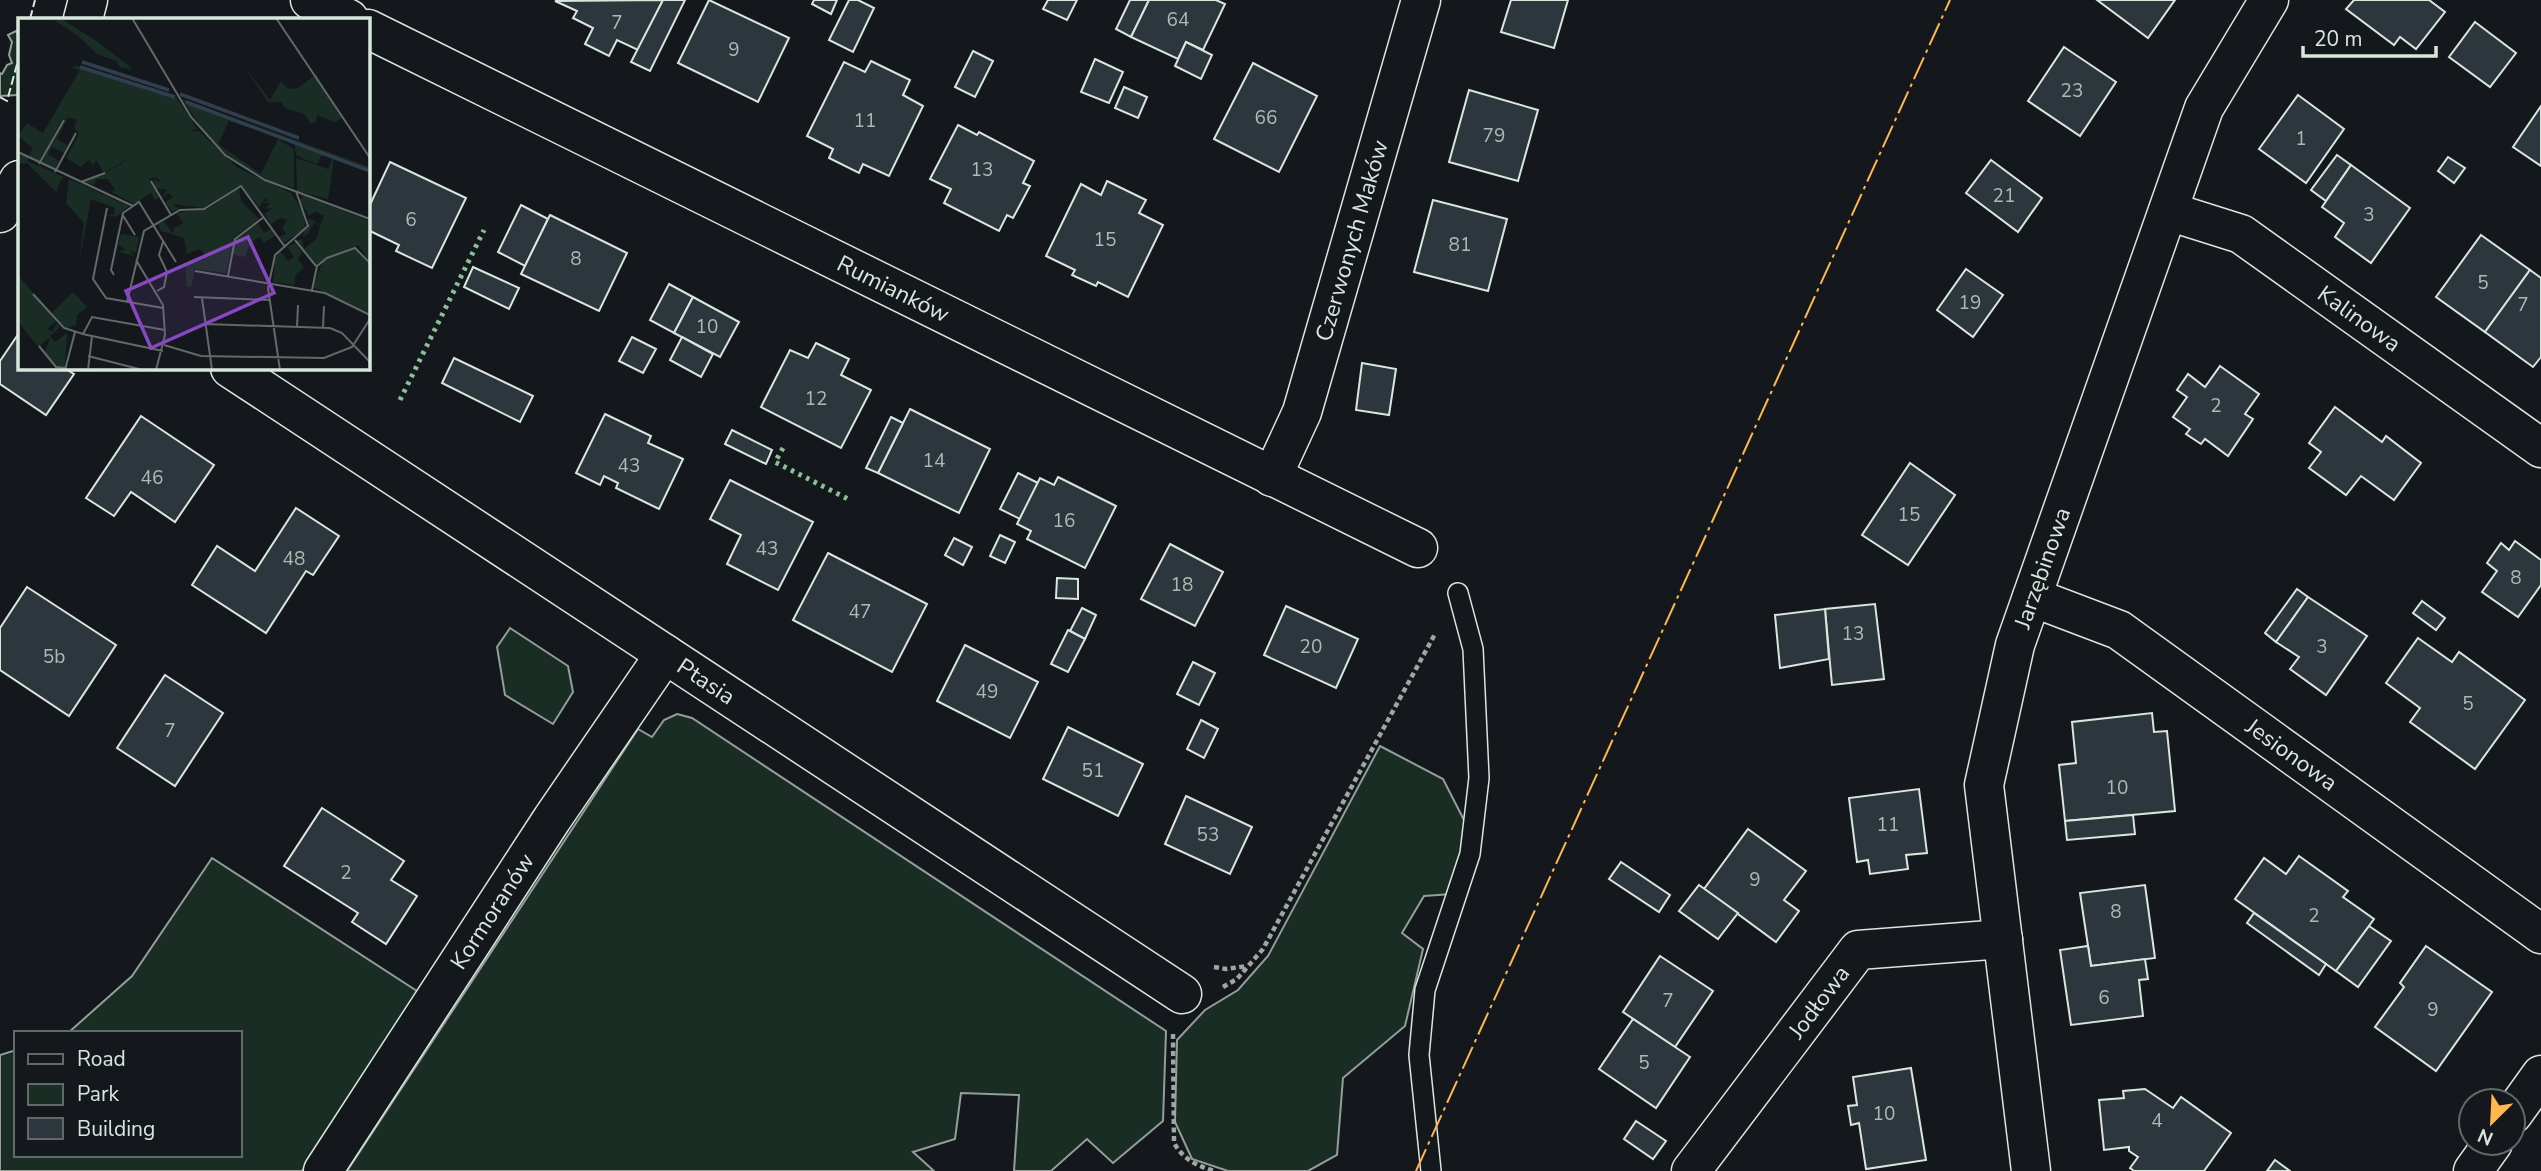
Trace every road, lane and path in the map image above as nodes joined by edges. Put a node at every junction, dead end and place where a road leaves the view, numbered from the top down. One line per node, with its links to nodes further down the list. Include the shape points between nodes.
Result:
1 (88, 0): 5 (street)
2 (310, 0): 6 (street)
3 (1421, 0): 14 (street, Czerwonych Maków, via 1302,412)
4 (2269, 0): 9 (street, Jarzębinowa, via 2204,108)
5 (83, 18)
6 (347, 18)
7 (369, 29): 14 (street, Rumianków)
8 (18, 182): 10 (street)
9 (2168, 211): 13 (street, Kalinowa, via 2241,233); 17 (street, Jarzębinowa)
10 (0, 214): 11 (street)
11 (18, 227)
12 (232, 369): 18 (street, Ptasia)
13 (2541, 448)
14 (1272, 477): 15 (street, Rumianków)
15 (1418, 548)
16 (1458, 593): 22 (path, via 1263,949); 28 (lane, via 1473,649 1479,778 1470,854 1425,990 1419,1055)
17 (2032, 597): 19 (street, Jesionowa, via 2119,629); 20 (street, Jarzębinowa, via 2015,645 1984,785)
18 (665, 654): 23 (street, Ptasia); 26 (street, Kormoranów)
19 (2541, 934)
20 (2003, 939): 29 (street, Jodłowa, via 1858,950); 30 (street, Jarzębinowa)
21 (1210, 966): 22 (path)
22 (1249, 966): 23 (path, via 1209,995)
23 (1182, 994): 27 (path, via 1171,1022 1174,1143 1181,1156)
24 (2541, 1074): 25 (street)
25 (2527, 1094)
26 (323, 1171)
27 (1214, 1171)
28 (1431, 1171)
29 (1691, 1171)
30 (2031, 1171)

